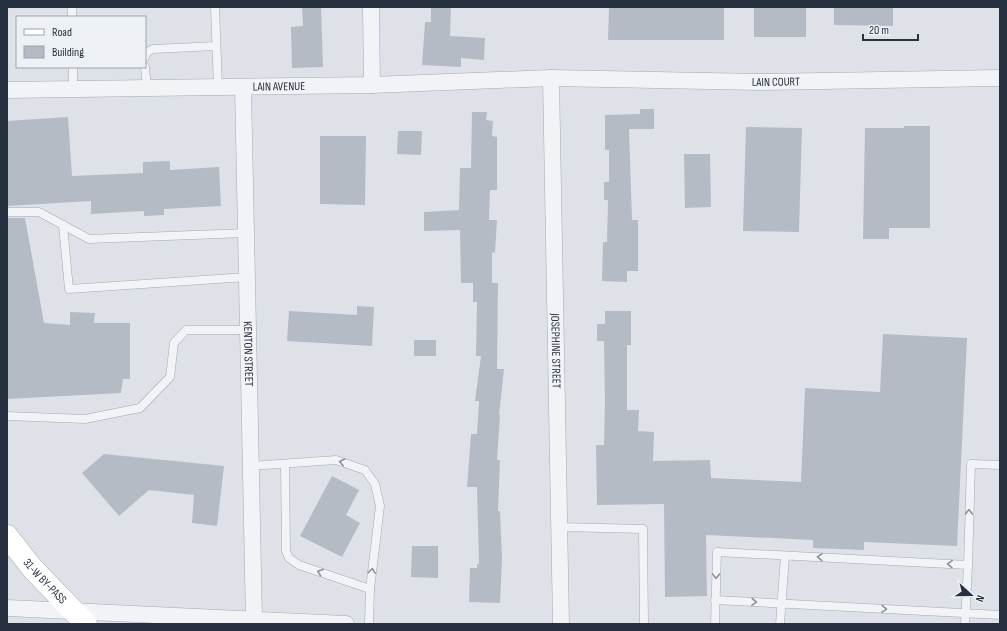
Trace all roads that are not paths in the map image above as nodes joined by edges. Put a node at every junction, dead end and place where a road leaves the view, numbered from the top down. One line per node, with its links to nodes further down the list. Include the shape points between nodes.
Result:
1 (215, 7): 3 (lane)
2 (371, 7): 9 (street)
3 (216, 46): 4 (lane, via 153,49); 12 (lane)
4 (146, 54)
5 (72, 68): 13 (lane)
6 (145, 68): 11 (lane)
7 (551, 78): 8 (street, LAIN COURT, via 760,82); 9 (street, LAIN AVENUE); 24 (street, JOSEPHINE STREET)
8 (1000, 78)
9 (372, 84): 10 (street, LAIN AVENUE)
10 (243, 87): 12 (street, LAIN AVENUE); 17 (street, KENTON STREET)
11 (147, 88): 12 (street, LAIN AVENUE); 13 (street, LAIN AVENUE)
12 (218, 88)
13 (73, 89): 14 (street, LAIN AVENUE)
14 (7, 90)
15 (7, 212): 16 (lane, via 39,212)
16 (63, 225): 17 (lane, via 89,239); 18 (lane, via 70,289)
17 (246, 234): 18 (street, KENTON STREET)
18 (247, 277): 19 (street, KENTON STREET)
19 (248, 330): 20 (lane, via 186,330 174,342 170,377 140,408 85,419); 23 (street, KENTON STREET)
20 (7, 416)
21 (285, 464): 23 (lane); 28 (lane, one-way to 21, via 299,565 289,558 286,551); 28 (lane, one-way to 21, via 380,506 375,484 365,470 336,460)
22 (1000, 465): 27 (lane, one-way to 22, via 971,464)
23 (251, 466): 35 (street, KENTON STREET)
24 (559, 527): 38 (street, JOSEPHINE STREET); 39 (lane, via 643,529)
25 (7, 536): 34 (main road, 31-W BY-PASS, via 33,569)
26 (785, 556): 27 (lane, one-way to 26); 29 (lane, one-way to 29, via 717,552); 30 (lane)
27 (968, 565): 32 (lane)
28 (370, 588): 37 (lane)
29 (715, 600): 30 (lane, one-way to 30); 40 (lane)
30 (782, 604): 32 (lane, one-way to 32); 41 (lane)
31 (7, 608): 34 (street)
32 (966, 613): 33 (lane); 42 (lane)
33 (1000, 615)
34 (79, 618): 35 (street)
35 (254, 620): 36 (street)
36 (346, 624)
37 (369, 624)
38 (560, 624)
39 (644, 624)
40 (714, 624)
41 (780, 624)
42 (965, 624)

